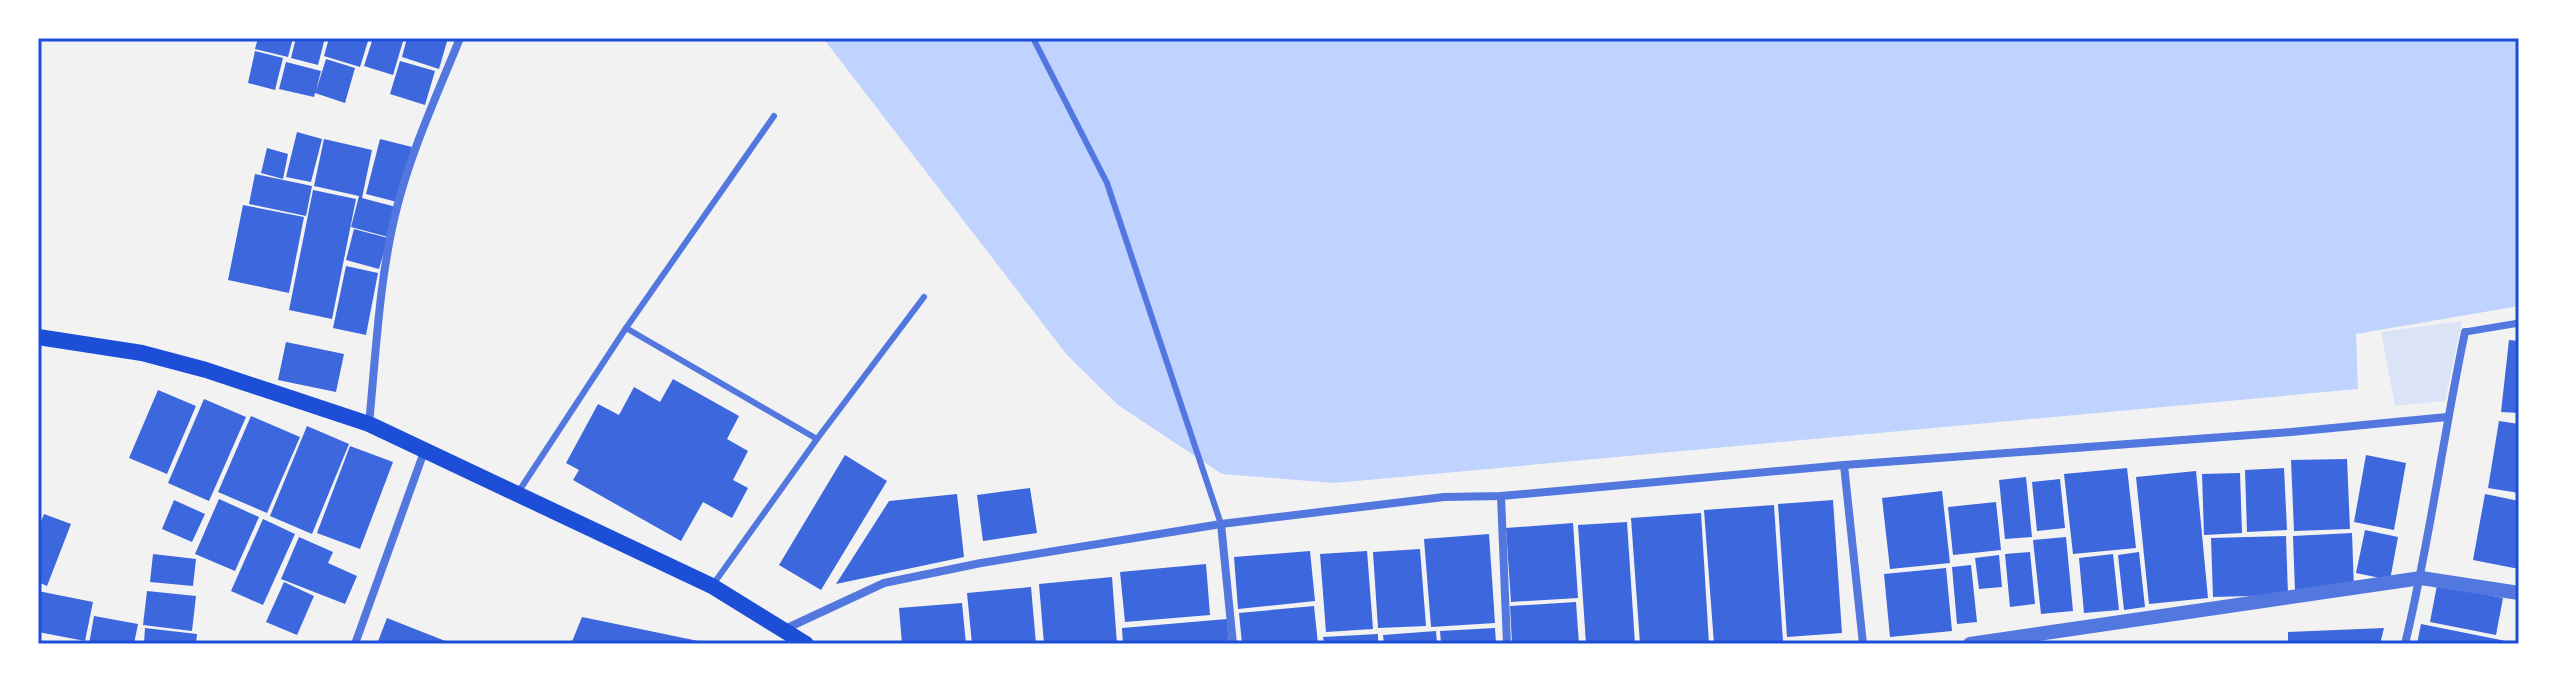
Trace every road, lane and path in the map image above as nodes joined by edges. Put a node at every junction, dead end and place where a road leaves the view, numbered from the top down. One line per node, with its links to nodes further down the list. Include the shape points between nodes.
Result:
1 (460, 38): 10 (street, via 397,208 385,269)
2 (1033, 38): 16 (lane, via 1107,183)
3 (774, 116): 6 (lane)
4 (924, 297): 11 (lane)
5 (2519, 323): 7 (street)
6 (626, 328): 11 (lane); 14 (lane)
7 (2465, 332): 9 (street)
8 (38, 337): 10 (main road, via 142,353)
9 (2447, 417): 13 (street); 17 (street)
10 (369, 424): 12 (main road)
11 (817, 439): 18 (lane)
12 (425, 448): 14 (main road); 21 (street)
13 (1844, 465): 15 (street); 25 (street)
14 (517, 494): 18 (main road)
15 (1501, 496): 16 (street, via 1444,497); 24 (street)
16 (1221, 524): 20 (street, via 884,583); 23 (street)
17 (2421, 578): 19 (street); 26 (street); 27 (street)
18 (712, 586): 20 (main road)
19 (2519, 593)
20 (785, 629): 22 (main road)
21 (355, 644)
22 (806, 644)
23 (1233, 644)
24 (1507, 644)
25 (1863, 644)
26 (1970, 644)
27 (2405, 644)

